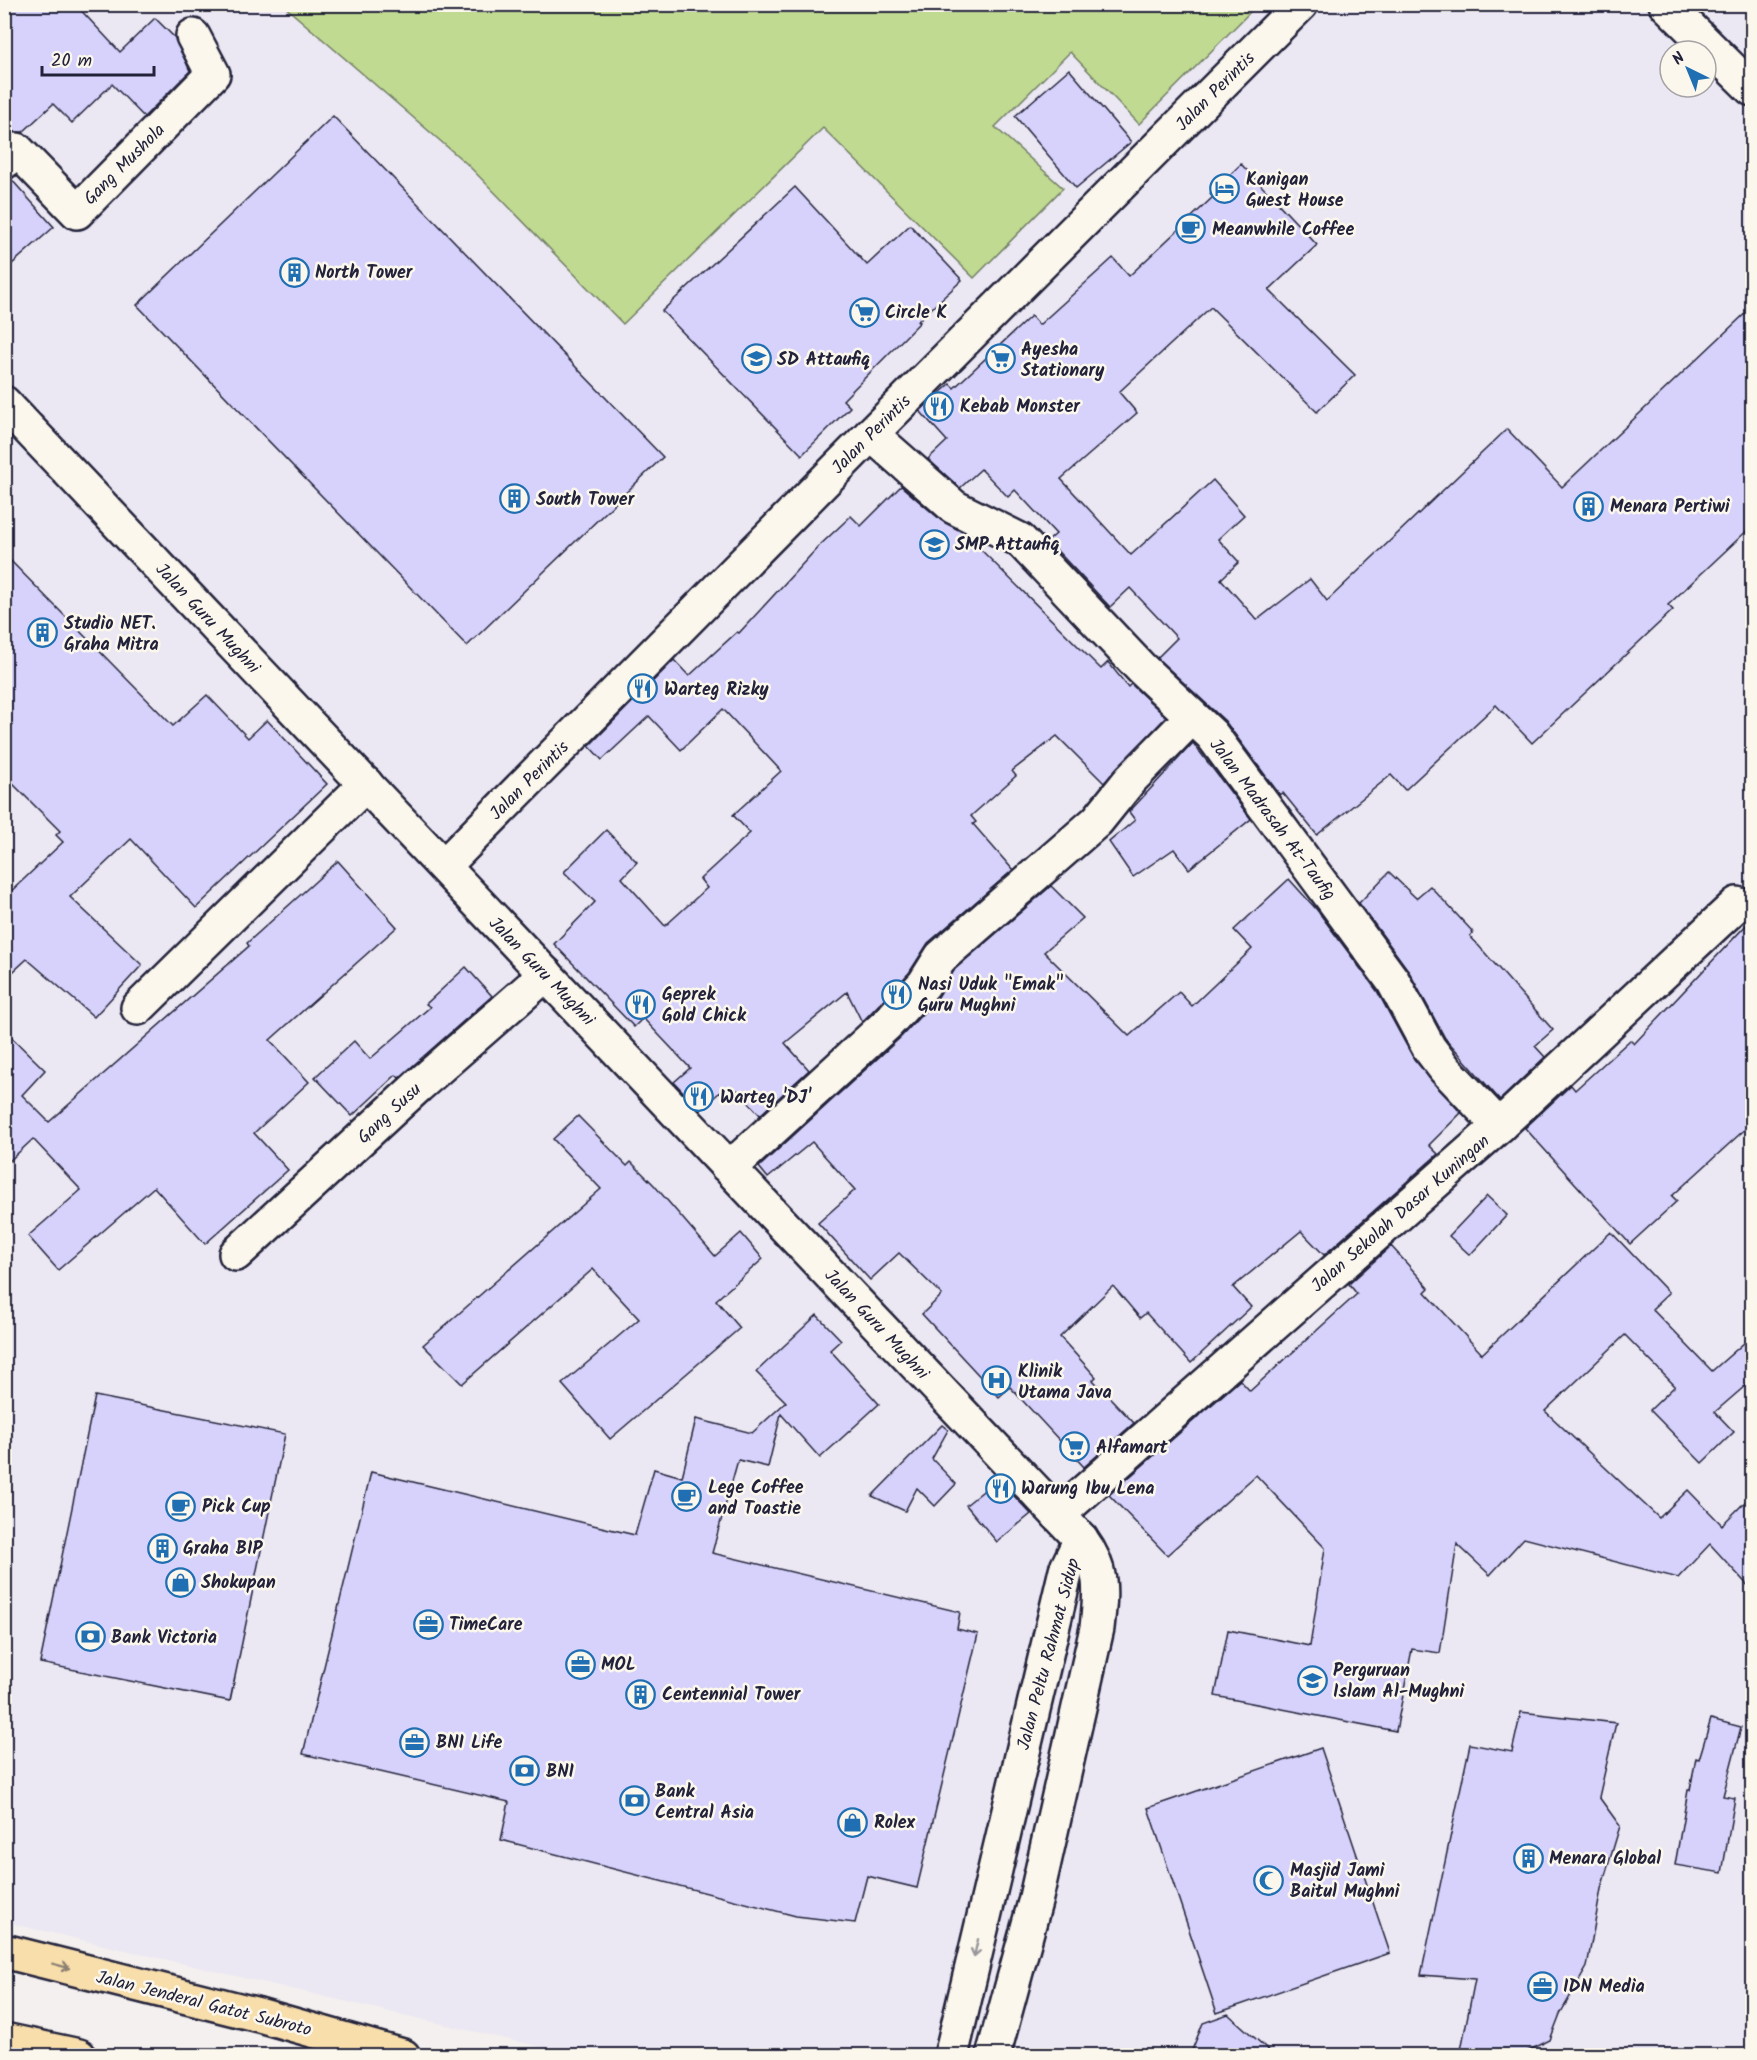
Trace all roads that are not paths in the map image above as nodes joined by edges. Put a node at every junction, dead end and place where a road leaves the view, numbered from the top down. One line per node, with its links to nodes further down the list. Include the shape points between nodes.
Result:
1 (1301, 4): 7 (street, Jalan Perintis)
2 (1666, 4): 4 (street)
3 (193, 36): 5 (street, Gang Mushola, via 213,74 77,212 17,150)
4 (1752, 89)
5 (4, 162)
6 (4, 403): 9 (street, Jalan Guru Mughni)
7 (871, 434): 8 (street, Jalan Madrasah At-Taufig, via 954,507 1020,540); 10 (street, Jalan Perintis)
8 (1192, 717): 14 (street, Jalan Madrasah At-Taufig, via 1212,735 1393,981 1439,1062); 15 (street, via 1097,820 941,957 924,984 887,1024 742,1157)
9 (366, 784): 10 (street, Jalan Guru Mughni); 13 (street)
10 (444, 866): 12 (street, Jalan Guru Mughni)
11 (1737, 904): 14 (street, Jalan Sekolah Dasar Kuningan)
12 (546, 974): 15 (street, Jalan Guru Mughni); 16 (street, Gang Susu)
13 (138, 1008)
14 (1498, 1126): 17 (street, Jalan Sekolah Dasar Kuningan)
15 (726, 1165): 17 (street, Jalan Guru Mughni)
16 (236, 1254)
17 (1058, 1515): 18 (street, Jalan Guru Mughni)
18 (1081, 1539): 19 (street, Jalan Peltu Rahmat Sidup, via 1066,1570); 20 (street, Jalan Peltu Rahmat Sidup, via 1094,1556 1101,1587 1097,1628)
19 (990, 1891): 20 (street); 25 (street, Jalan Peltu Rahmat Sidup, one-way to 25)
20 (1035, 1902): 26 (street, Jalan Peltu Rahmat Sidup)
21 (4, 1951): 24 (highway, Jalan Jenderal Gatot Subroto, one-way to 24)
22 (4, 2040): 23 (highway)
23 (79, 2055)
24 (403, 2055)
25 (951, 2055)
26 (993, 2055)

